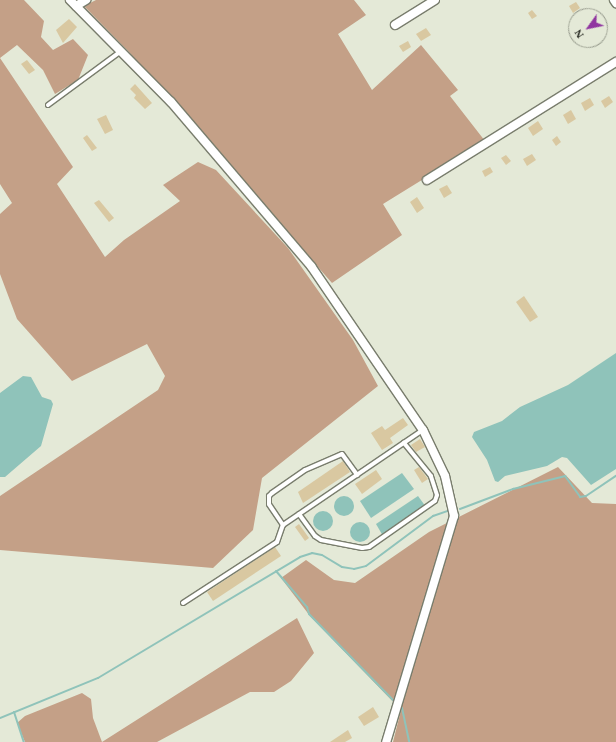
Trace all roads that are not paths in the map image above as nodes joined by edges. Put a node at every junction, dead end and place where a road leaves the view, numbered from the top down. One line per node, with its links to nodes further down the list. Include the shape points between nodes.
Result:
1 (86, 0): 4 (street)
2 (435, 0): 6 (street)
3 (614, 0): 5 (street)
4 (73, 3): 7 (street)
5 (616, 3)
6 (395, 25)
7 (120, 52): 9 (lane); 11 (street, via 171,102 311,266)
8 (616, 62): 10 (street)
9 (48, 105)
10 (427, 180)
11 (423, 430): 12 (lane); 17 (street, via 445,476 454,516)
12 (404, 443): 13 (lane); 14 (lane, via 431,476 437,495 435,501 369,547 321,540)
13 (357, 475): 14 (lane); 15 (lane, via 342,454 305,470 272,493 269,504)
14 (299, 514): 15 (lane)
15 (283, 525): 16 (lane, via 276,542)
16 (183, 603)
17 (385, 741)

